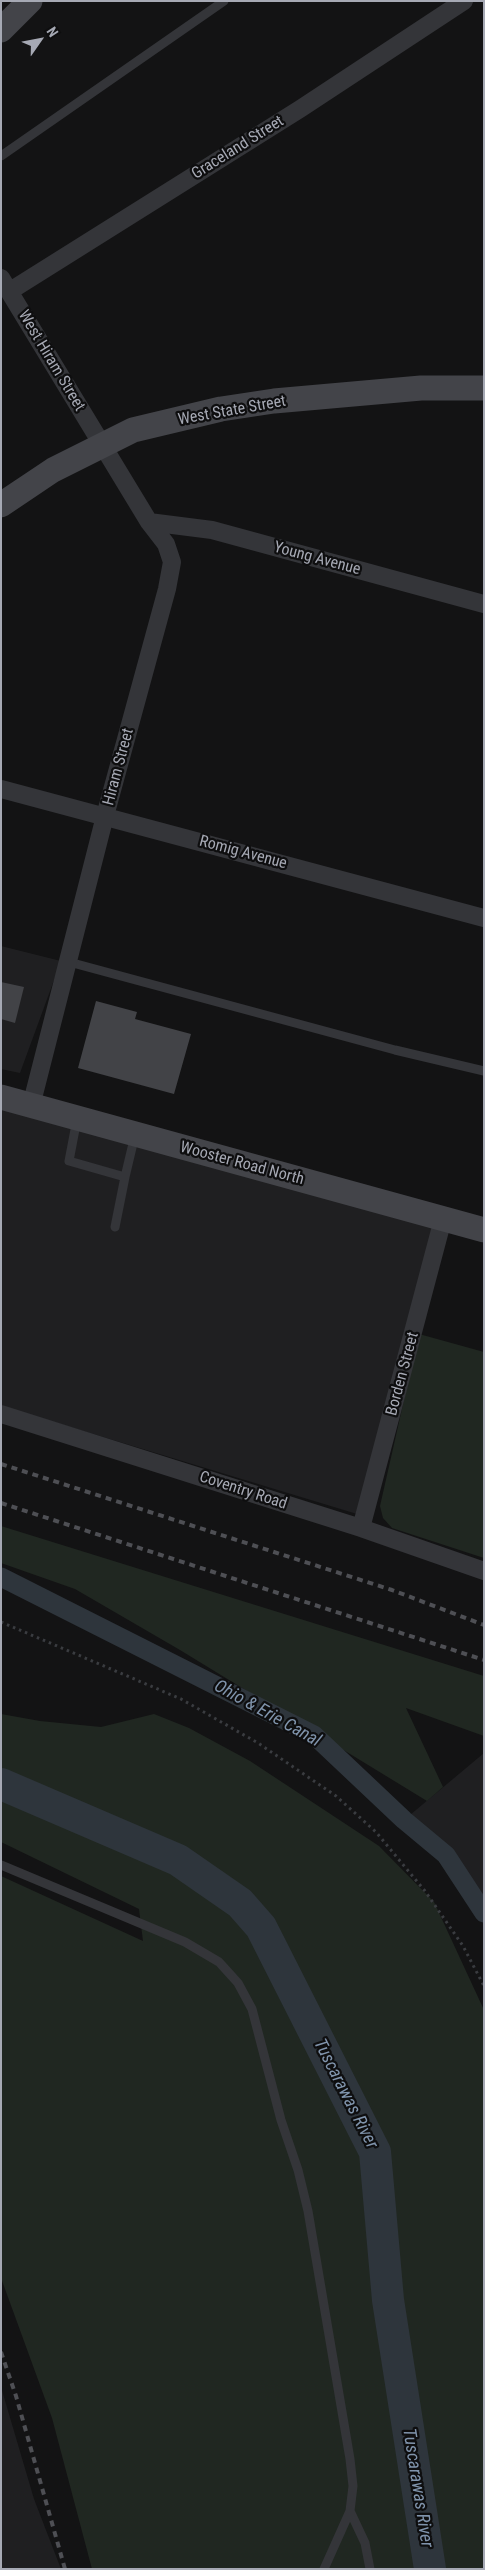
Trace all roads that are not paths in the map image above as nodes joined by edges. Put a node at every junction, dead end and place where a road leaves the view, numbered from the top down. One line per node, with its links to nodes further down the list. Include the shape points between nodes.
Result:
1 (30, 1): 4 (street)
2 (224, 1): 5 (lane)
3 (464, 1): 6 (street, Graceland Street, via 300,109)
4 (1, 30)
5 (1, 156)
6 (5, 284): 8 (street, West Hiram Street)
7 (484, 388): 8 (street, West State Street, via 421,388 274,401 133,430)
8 (101, 444): 9 (street, West State Street, via 53,470); 10 (street, Hiram Street)
9 (1, 506)
10 (149, 522): 11 (street, Young Avenue, via 212,530); 13 (street, Hiram Street, via 166,544 172,562)
11 (484, 604)
12 (1, 789): 13 (street, Romig Avenue)
13 (105, 816): 14 (street, Romig Avenue); 15 (street, Hiram Street)
14 (484, 918)
15 (69, 962): 16 (lane); 18 (street, Hiram Street)
16 (484, 1071)
17 (1, 1097): 18 (street, Wooster Road North)
18 (31, 1106): 19 (street, Wooster Road North)
19 (78, 1118): 20 (street, Wooster Road North); 21 (lane, via 69,1161)
20 (135, 1134): 21 (lane); 22 (street, Wooster Road North)
21 (125, 1177): 23 (lane)
22 (443, 1219): 24 (street, Wooster Road North); 26 (street, Borden Street)
23 (115, 1227)
24 (484, 1230)
25 (1, 1414): 26 (street, Coventry Road)
26 (361, 1528): 27 (street, Coventry Road)
27 (484, 1571)
28 (1, 1865): 29 (lane, via 185,1942 219,1962 238,1983 252,2009 308,2211 350,2459)
29 (350, 2511): 30 (lane); 31 (lane, via 365,2543)
30 (324, 2569)
31 (370, 2569)

